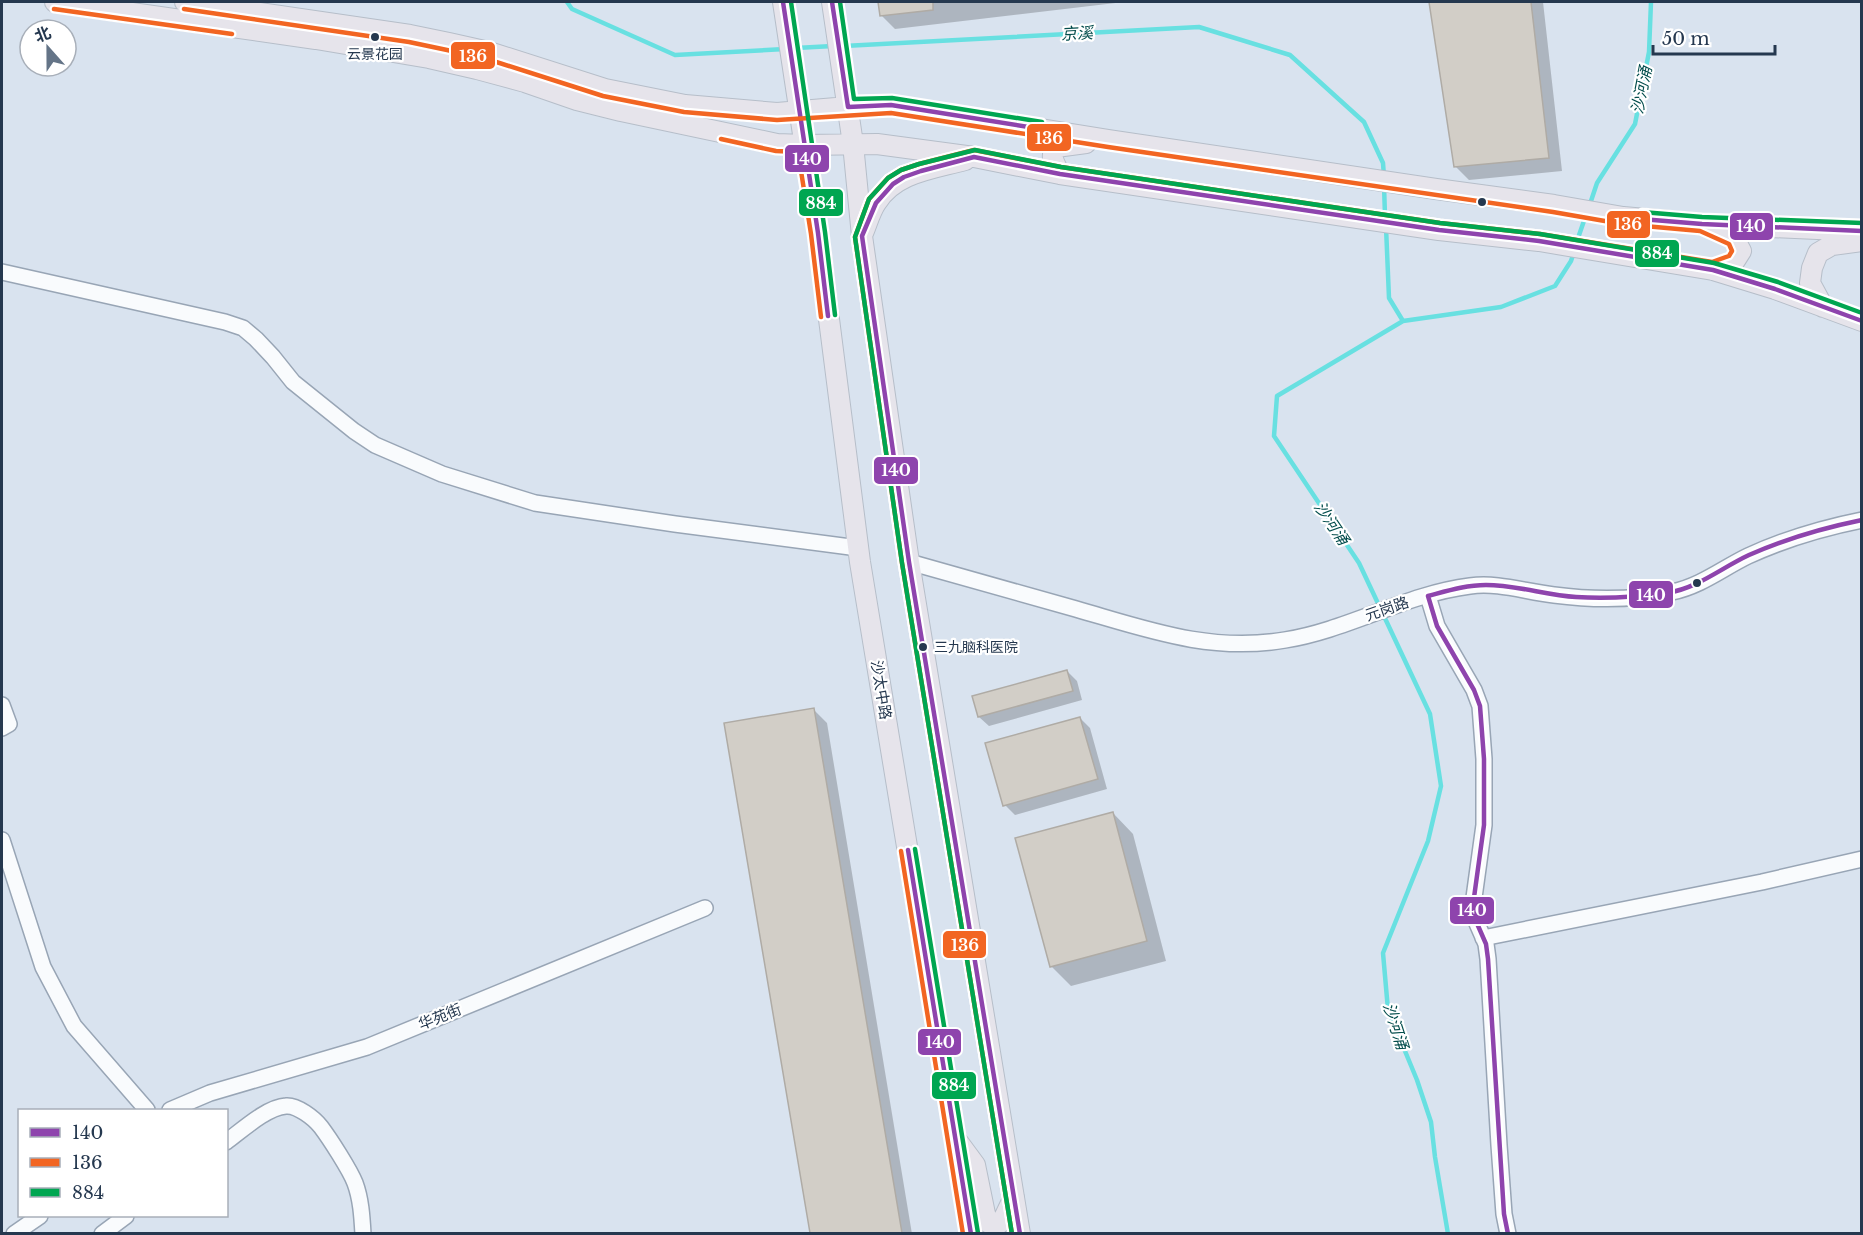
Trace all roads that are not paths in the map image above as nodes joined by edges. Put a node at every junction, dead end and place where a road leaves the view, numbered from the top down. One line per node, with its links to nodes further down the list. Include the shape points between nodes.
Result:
1 (56, 2): 9 (main road, via 429,58 621,111 777,144)
2 (187, 2): 6 (main road, via 410,35 489,52 639,97 731,110)
3 (783, 2): 6 (main road, 沙太中路)
4 (833, 9): 5 (main road)
5 (848, 107): 6 (main road); 7 (main road, via 891,105); 8 (main road)
6 (799, 111): 9 (main road, 沙太中路)
7 (1109, 140): 11 (main road, via 1056,147 1052,153); 12 (main road, via 1623,217)
8 (854, 144): 9 (main road); 10 (main road); 14 (main road)
9 (804, 146): 21 (main road, 沙太中路)
10 (974, 158): 11 (main road); 14 (main road, via 921,171 893,184 876,203)
11 (1060, 174): 16 (main road, via 1439,230 1539,240)
12 (1702, 224): 13 (main road); 16 (main road, via 1734,238 1741,251 1734,262)
13 (1862, 231)
14 (862, 236): 22 (main road)
15 (1862, 241): 18 (main road, via 1833,244 1818,253 1810,283)
16 (1713, 270): 18 (main road)
17 (2, 272): 21 (street, via 243,328 293,382 354,431 375,445 442,474 535,503)
18 (1823, 307): 19 (main road)
19 (1862, 321)
20 (1862, 520): 23 (street, 元岗路, via 1777,544 1702,582 1674,591 1578,597 1489,585)
21 (858, 548): 32 (main road, 沙太中路)
22 (909, 562): 23 (street, 元岗路, via 1159,632 1238,645 1286,640); 34 (main road)
23 (1428, 596): 29 (street, via 1437,626 1480,706 1484,825 1472,912)
24 (2, 705): 25 (street, via 9,724)
25 (2, 728)
26 (2, 840): 30 (street, via 43,967 74,1026)
27 (1862, 859): 29 (street)
28 (705, 908): 31 (street, 华苑街, via 367,1047 210,1093)
29 (1483, 938): 42 (street, via 1488,959)
30 (146, 1109)
31 (172, 1109)
32 (955, 1137): 34 (main road, via 975,1165 990,1223 997,1225 1003,1220); 40 (main road, 沙太中路)
33 (228, 1140): 39 (street, via 278,1107 298,1109 320,1126 355,1182)
34 (1014, 1197): 41 (main road)
35 (37, 1217): 37 (street)
36 (123, 1217): 38 (street)
37 (14, 1233)
38 (102, 1233)
39 (363, 1233)
40 (970, 1233)
41 (1020, 1233)
42 (1508, 1233)

